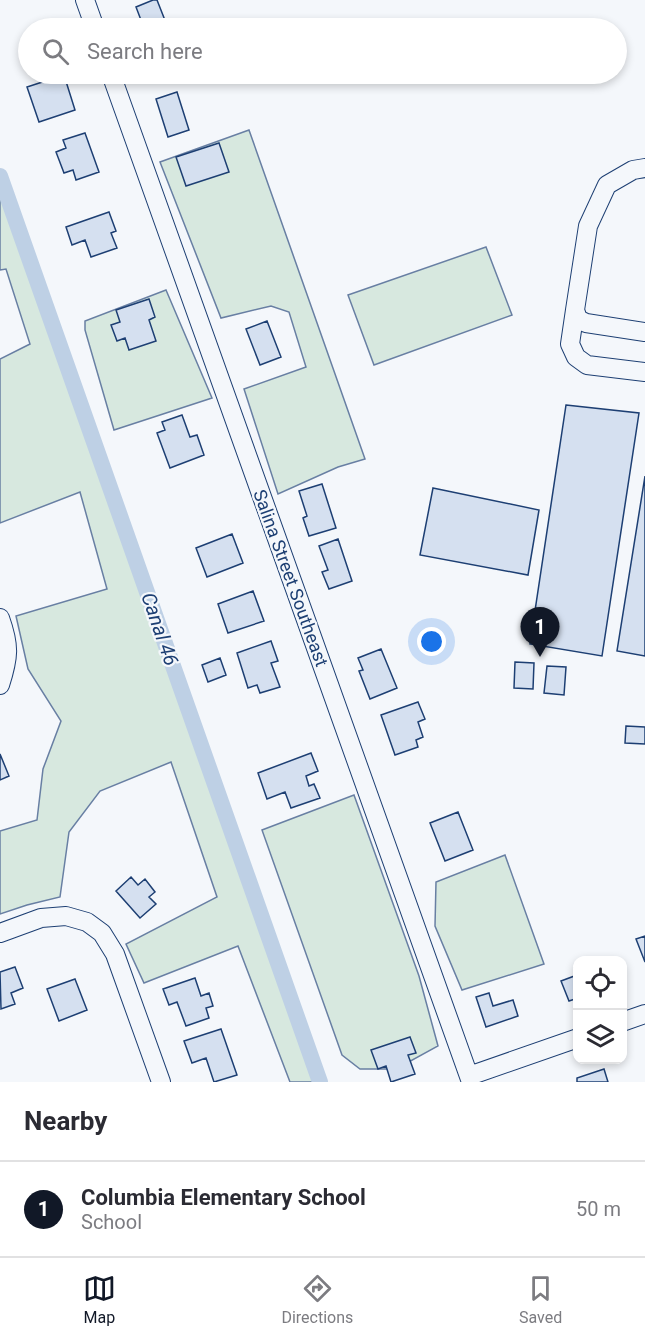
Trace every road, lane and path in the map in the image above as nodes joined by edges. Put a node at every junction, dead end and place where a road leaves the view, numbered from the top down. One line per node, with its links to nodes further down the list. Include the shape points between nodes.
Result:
1 (85, 0): 2 (street)
2 (91, 18)
3 (115, 84): 14 (street, Salina Street Southeast)
4 (645, 168): 5 (street, via 633,170 607,185 588,226)
5 (575, 310): 6 (street, via 578,319 586,323); 7 (street, via 570,344 576,357 587,365)
6 (645, 332)
7 (645, 372)
8 (0, 618): 9 (street, via 8,640)
9 (0, 686)
10 (0, 933): 15 (street, via 41,918 66,916 87,922 102,933 115,954)
11 (645, 1014): 12 (street)
12 (627, 1020)
13 (573, 1040): 14 (street)
14 (470, 1079)
15 (161, 1082)

